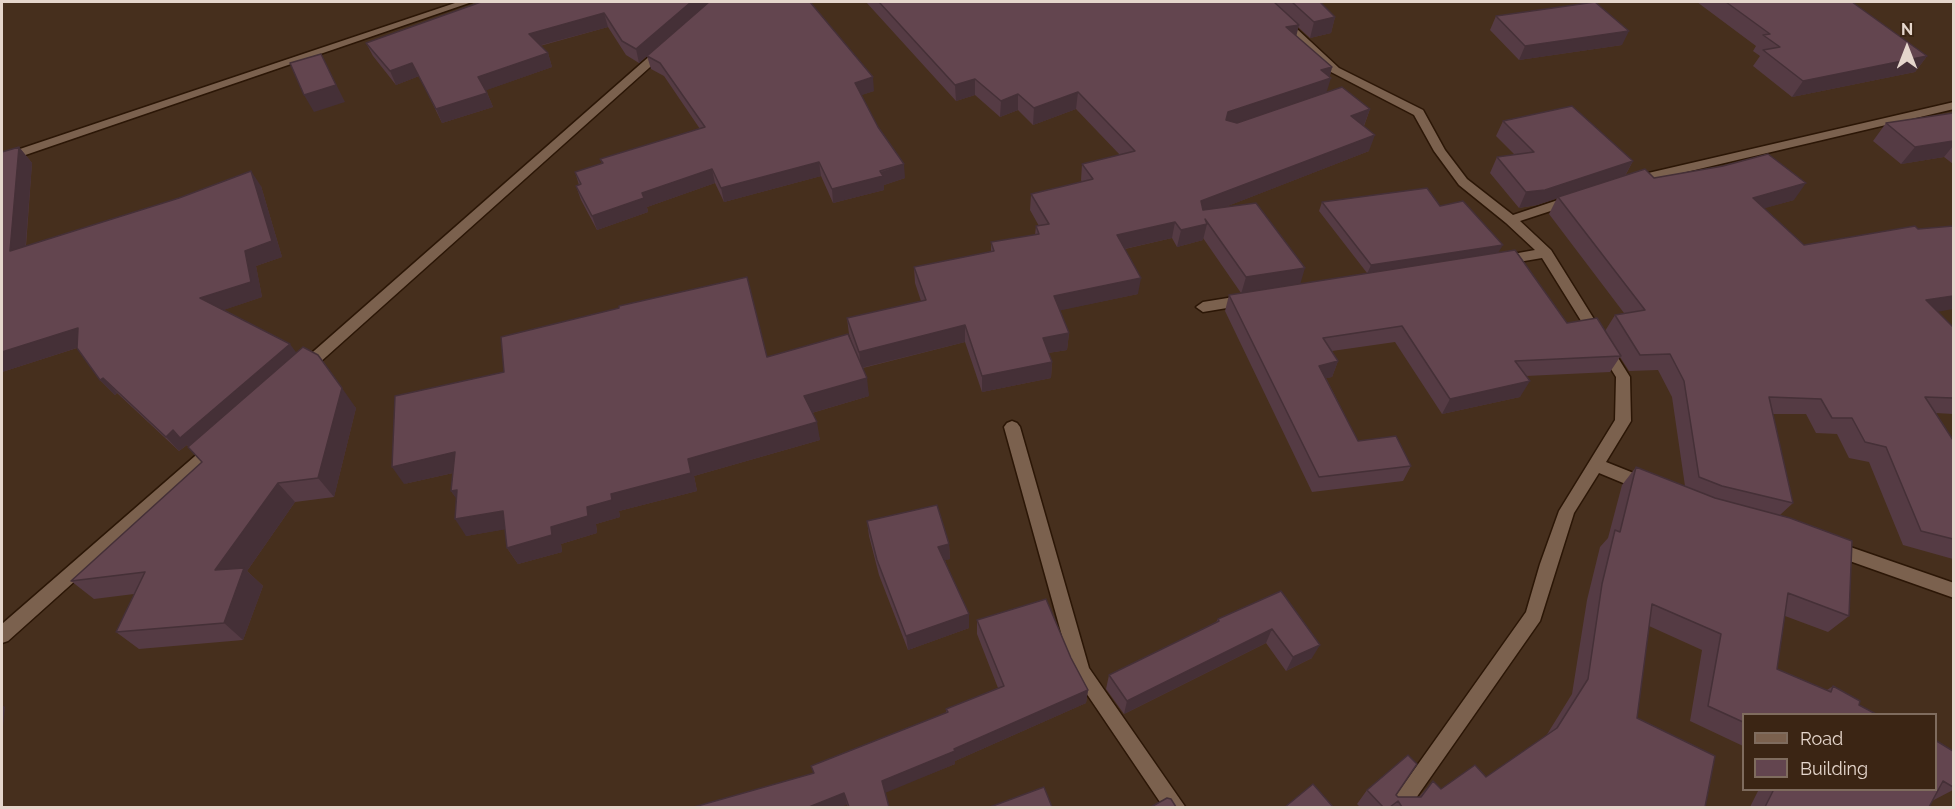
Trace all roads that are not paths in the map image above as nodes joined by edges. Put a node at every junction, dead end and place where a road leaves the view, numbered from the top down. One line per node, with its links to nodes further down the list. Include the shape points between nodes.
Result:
1 (467, 2): 5 (street)
2 (1262, 2): 8 (street, via 1361,89 1419,113 1463,182)
3 (674, 41): 13 (street)
4 (1953, 105): 6 (street)
5 (2, 159)
6 (1624, 183)
7 (1579, 198): 8 (street)
8 (1511, 220): 9 (street)
9 (1546, 253): 10 (street); 16 (street, via 1623,377 1623,421)
10 (1486, 262)
11 (1262, 298): 12 (street)
12 (1203, 307)
13 (288, 382)
14 (1012, 427): 21 (street, via 1081,672)
15 (225, 437): 20 (street)
16 (1595, 464): 17 (street); 22 (street, via 1567,511 1534,615)
17 (1661, 491)
18 (1818, 542): 19 (street)
19 (1953, 591)
20 (2, 635)
21 (1176, 807)
22 (1397, 807)

